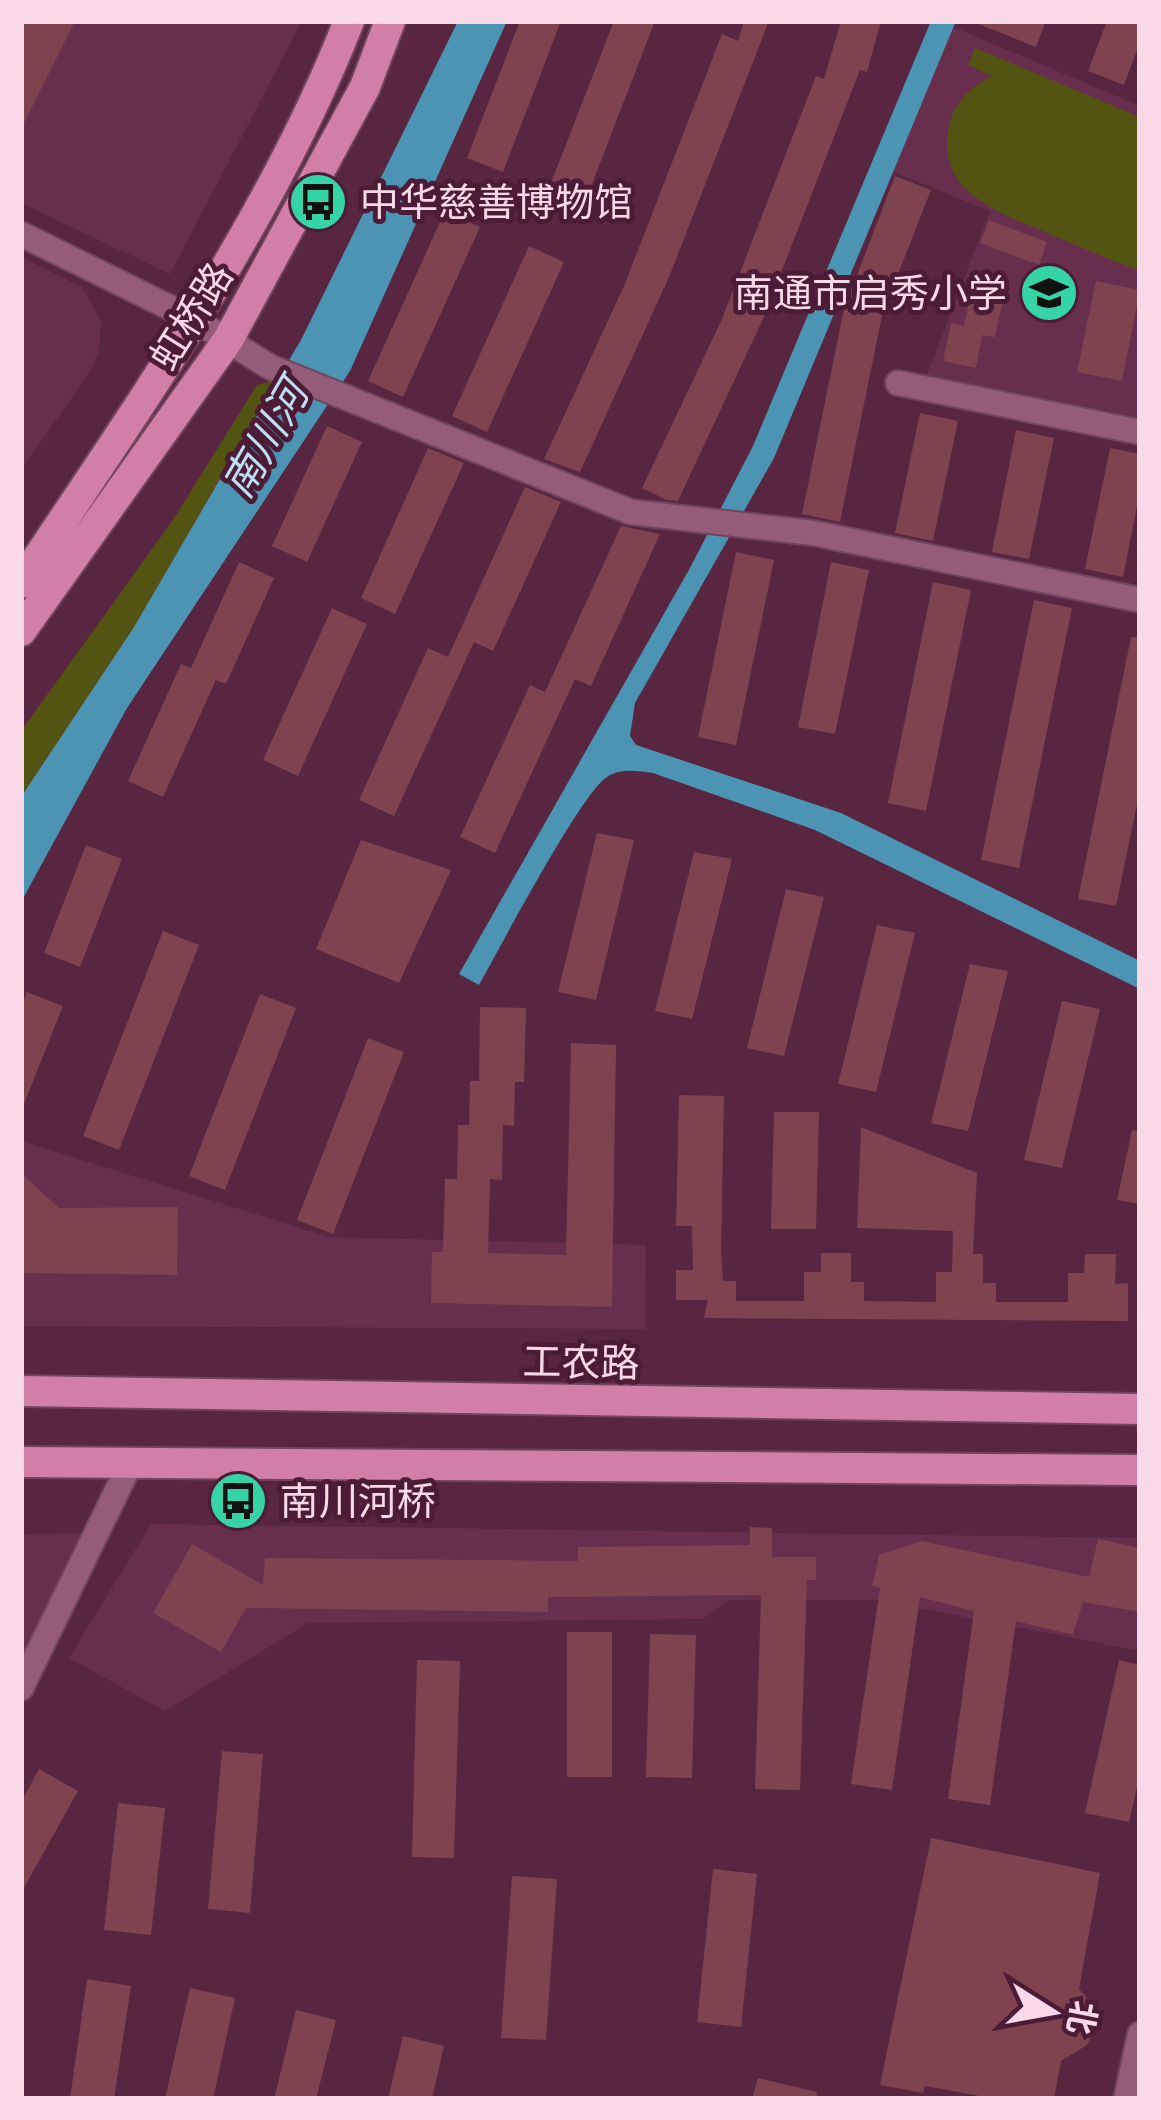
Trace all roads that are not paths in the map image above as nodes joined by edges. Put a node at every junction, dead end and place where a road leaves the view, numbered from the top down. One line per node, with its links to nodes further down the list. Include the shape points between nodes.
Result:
1 (349, 21): 4 (main road, 虹桥路)
2 (390, 21): 5 (main road, 虹桥路, via 364,87)
3 (21, 234): 4 (street)
4 (195, 320): 5 (street); 8 (main road, 虹桥路)
5 (228, 340): 9 (street, via 349,402 631,512 814,533); 10 (main road, 虹桥路)
6 (898, 383): 7 (street)
7 (1140, 433)
8 (21, 583)
9 (1140, 599)
10 (21, 631)
11 (21, 1391): 12 (main road, 工农路)
12 (1140, 1409)
13 (21, 1462): 14 (main road)
14 (130, 1462): 15 (main road); 16 (street)
15 (1140, 1470)
16 (21, 1688)
17 (1140, 2034): 18 (street)
18 (1126, 2099)

